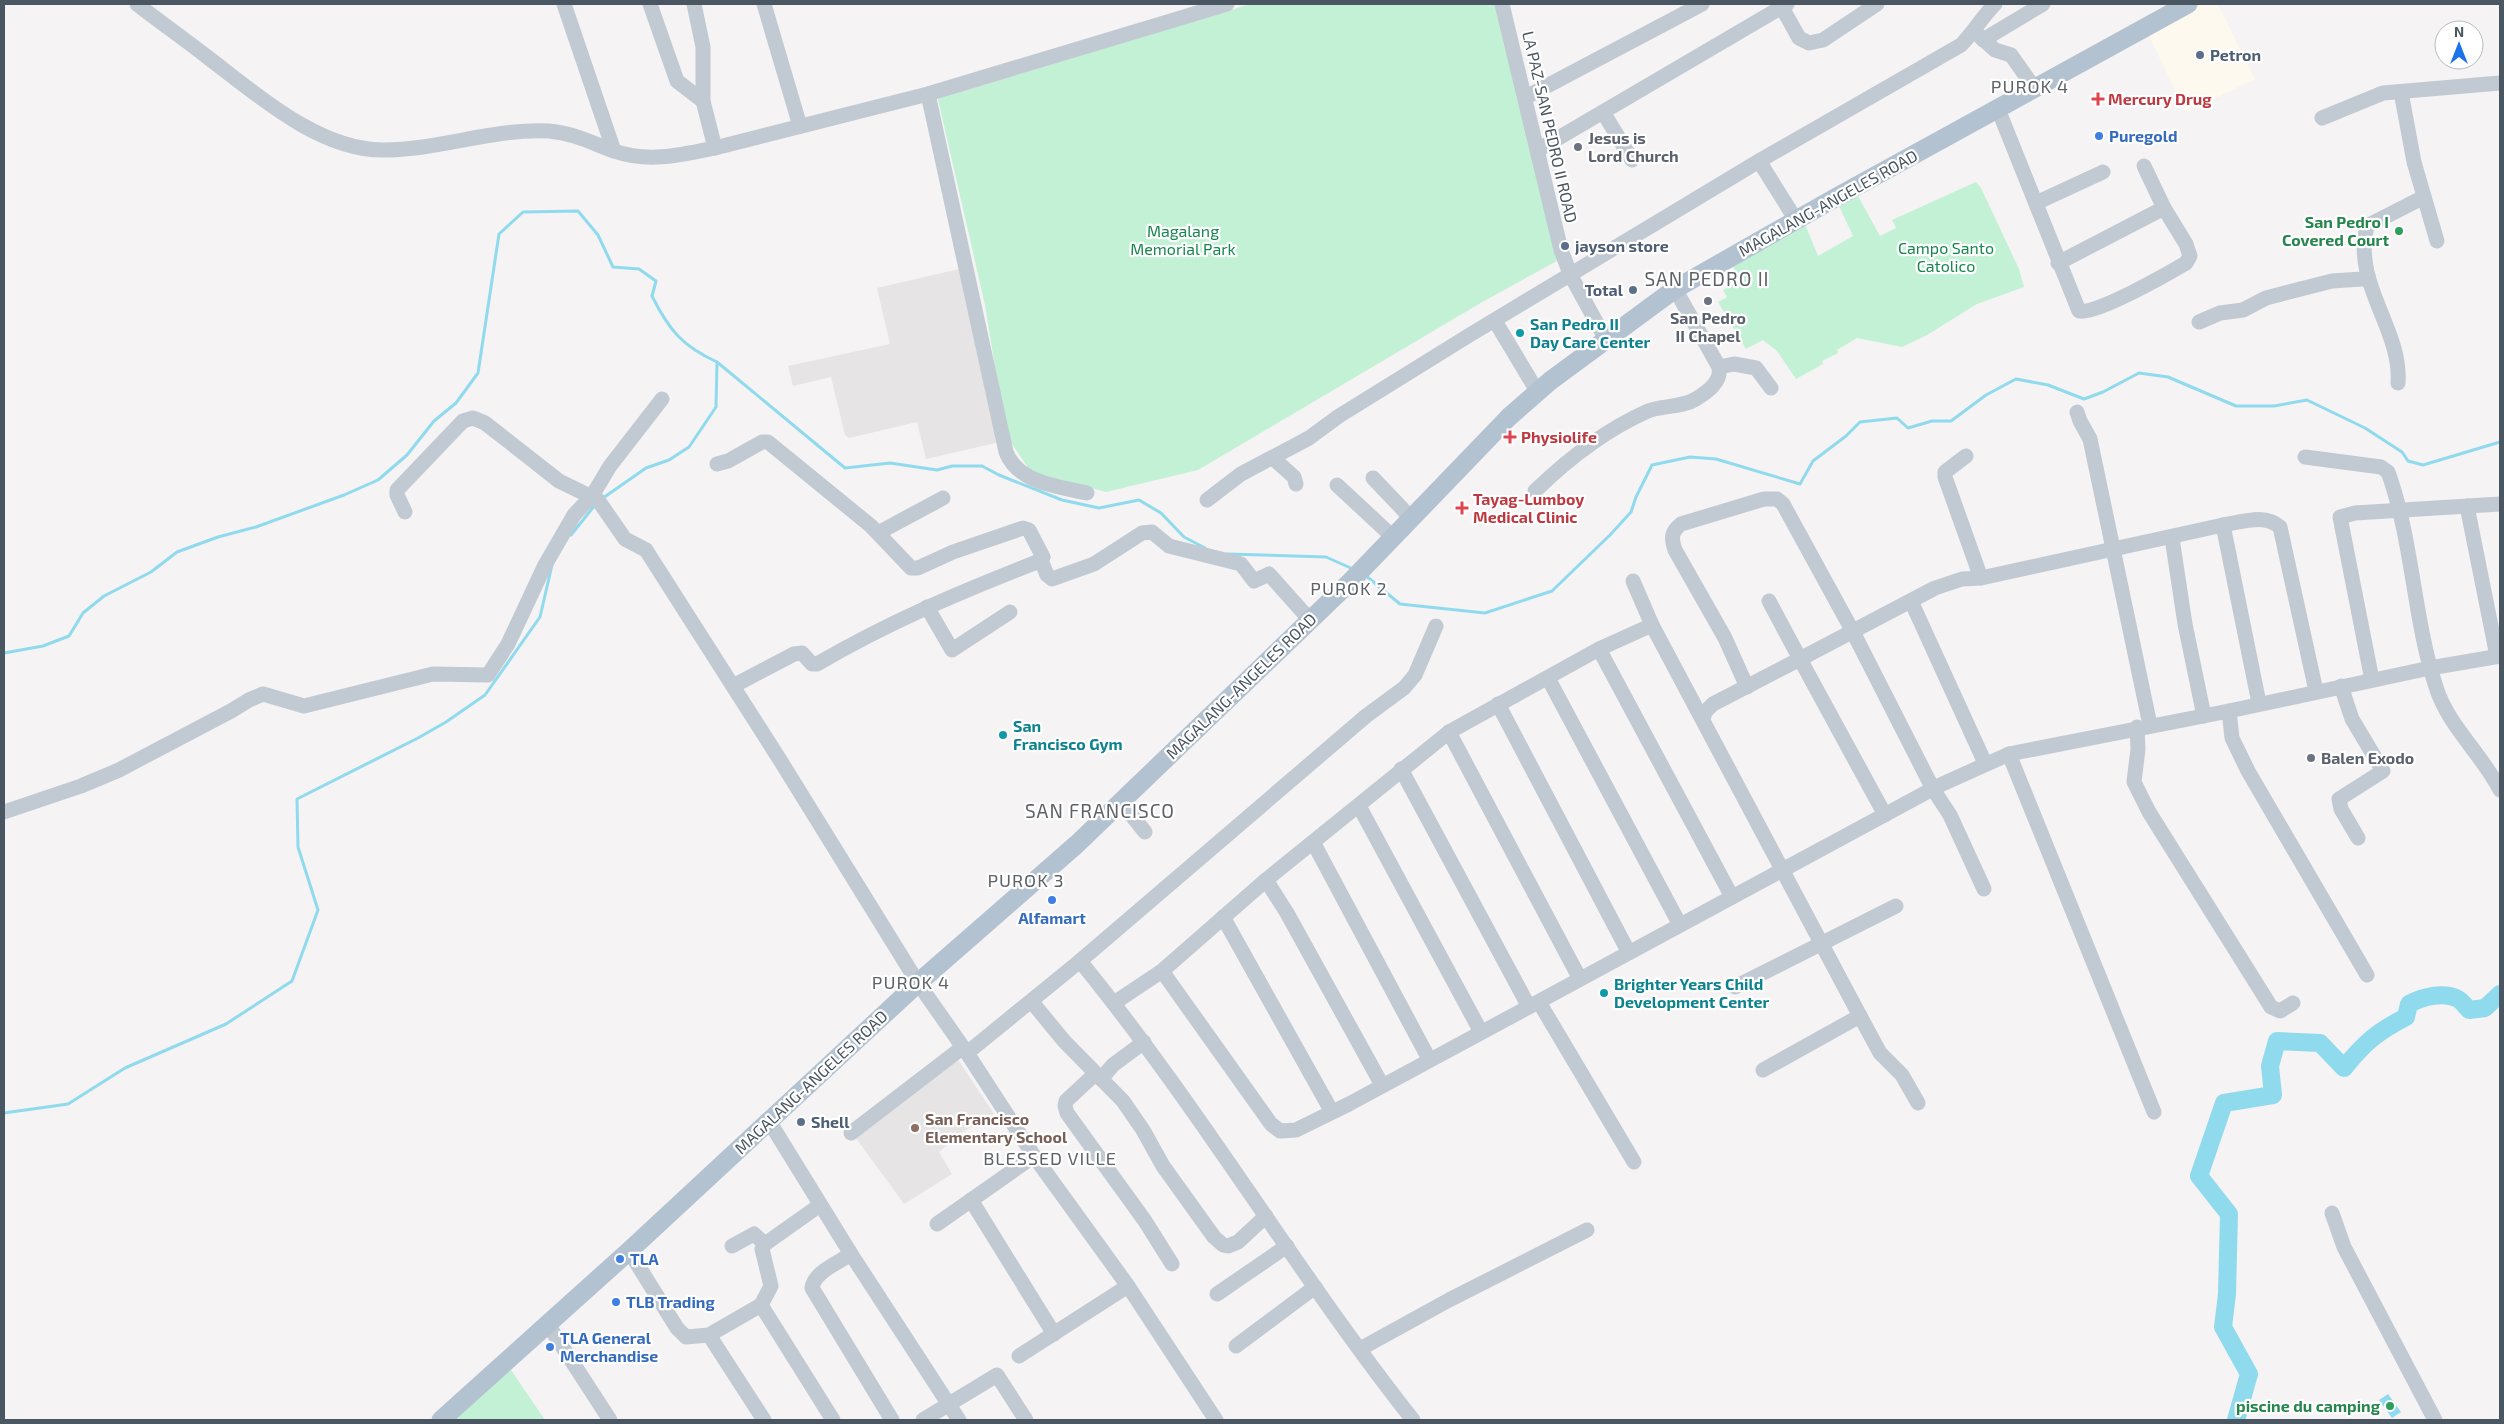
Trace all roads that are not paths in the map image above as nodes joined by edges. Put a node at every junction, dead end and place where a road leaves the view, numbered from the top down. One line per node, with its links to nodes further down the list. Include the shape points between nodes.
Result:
1 (137, 4): 27 (street, via 271,106 350,146 366,150 399,150 473,138 548,131 580,137)
2 (564, 4): 27 (street)
3 (650, 4): 20 (street, via 677,81)
4 (694, 4): 20 (street, via 703,47)
5 (764, 4): 24 (street)
6 (1228, 4): 18 (street)
7 (1702, 4): 19 (street)
8 (1877, 4): 13 (street, via 1822,40 1809,44 1799,38)
9 (1995, 4): 14 (street, via 1982,18)
10 (2043, 4): 14 (street)
11 (2188, 4): 16 (main road, MAGALANG-ANGELES ROAD)
12 (1507, 5): 19 (street, LA PAZ-SAN PEDRO II ROAD)
13 (1783, 5): 22 (street)
14 (1979, 36): 16 (street, via 1995,50 2012,54); 29 (street)
15 (2500, 83): 17 (street)
16 (2035, 88): 21 (main road, MAGALANG-ANGELES ROAD)
17 (2401, 92): 23 (street, via 2382,92); 32 (street)
18 (928, 94): 24 (street); 58 (street, via 1006,452 1010,462 1025,476)
19 (1526, 97): 26 (street, LA PAZ-SAN PEDRO II ROAD)
20 (704, 101): 25 (street)
21 (1998, 109): 33 (street); 35 (main road, MAGALANG-ANGELES ROAD)
22 (1603, 112): 26 (street); 28 (street)
23 (2322, 118)
24 (800, 126): 25 (street)
25 (715, 148): 27 (street, via 653,158)
26 (1538, 150): 38 (street, LA PAZ-SAN PEDRO II ROAD, via 1558,242)
27 (614, 151)
28 (1632, 160)
29 (1759, 161): 35 (street); 38 (street)
30 (2144, 166): 34 (street)
31 (2103, 172): 33 (street)
32 (2424, 197): 36 (street); 39 (street, via 2367,226 2363,250)
33 (2036, 203): 37 (street)
34 (2164, 208): 37 (street); 37 (street, via 2190,256 2186,263 2165,275 2099,308 2084,312 2077,307)
35 (1796, 220): 40 (main road, MAGALANG-ANGELES ROAD)
36 (2437, 242)
37 (2058, 263)
38 (1571, 276): 41 (street); 43 (street, LA PAZ-SAN PEDRO II ROAD)
39 (2368, 276): 42 (street, via 2341,279 2266,298 2244,310 2220,313); 45 (street, via 2397,360)
40 (1675, 288): 43 (main road, MAGALANG-ANGELES ROAD); 44 (street)
41 (1495, 321): 47 (street); 52 (street)
42 (2199, 322)
43 (1605, 338): 47 (main road, MAGALANG-ANGELES ROAD)
44 (1719, 367): 46 (street, via 1734,364 1756,368); 57 (street, via 1719,378 1701,395 1682,404 1650,410 1618,426 1565,462)
45 (2398, 383)
46 (1771, 388)
47 (1537, 391): 66 (main road, MAGALANG-ANGELES ROAD)
48 (662, 399): 59 (street, via 610,466)
49 (2077, 412): 71 (street, via 2090,439)
50 (1966, 456): 73 (street, via 1946,472 1945,477)
51 (2305, 457): 64 (street, via 2381,467 2388,472)
52 (1273, 458): 55 (street, via 1294,477); 61 (street, via 1242,474)
53 (717, 464): 68 (street, via 768,442)
54 (1373, 478): 66 (street)
55 (1296, 484)
56 (1337, 485): 69 (street)
57 (1535, 490)
58 (1087, 493)
59 (592, 496): 65 (street, via 560,481 485,423 473,418 463,422 397,490); 89 (street, via 604,505 618,532 646,550); 107 (street, via 574,515 545,565 508,644 488,675 433,674 304,706 263,694 119,770)
60 (943, 498): 68 (street)
61 (1206, 500)
62 (2500, 504): 63 (street)
63 (2466, 506): 64 (street); 84 (street)
64 (2398, 511): 86 (street); 88 (street, via 2340,517)
65 (405, 512)
66 (1412, 519): 69 (main road, MAGALANG-ANGELES ROAD)
67 (2223, 525): 70 (street); 92 (street, via 2264,519 2280,527); 93 (street)
68 (878, 533): 72 (street, via 914,569 1023,528 1028,530 1043,557)
69 (1394, 538): 79 (main road, MAGALANG-ANGELES ROAD)
70 (2172, 538): 71 (street); 96 (street)
71 (2112, 550): 73 (street); 98 (street)
72 (1041, 560): 77 (street); 79 (street, via 1052,579 1094,564 1142,533 1152,532 1169,546 1241,564 1254,581 1269,574)
73 (1981, 578): 76 (street, via 1950,582)
74 (1634, 581): 80 (street)
75 (1769, 601): 85 (street)
76 (1910, 601): 82 (street); 101 (street)
77 (927, 607): 78 (street, via 952,650); 89 (street, via 879,629 817,664 812,664 802,653 794,654)
78 (1010, 612)
79 (1310, 620): 105 (main road, MAGALANG-ANGELES ROAD)
80 (1652, 625): 83 (street); 97 (street)
81 (1436, 626): 121 (street, via 1422,663 1404,688 1366,716)
82 (1852, 630): 85 (street); 91 (street, via 1779,500 1764,499 1681,524 1672,532 1675,550 1725,638); 103 (street)
83 (1600, 649): 87 (street); 115 (street)
84 (2498, 656): 86 (street)
85 (1800, 659): 91 (street); 108 (street)
86 (2430, 668): 88 (street); 104 (street, via 2440,698)
87 (1548, 678): 94 (street); 118 (street)
88 (2372, 680): 90 (street)
89 (733, 686): 125 (street)
90 (2342, 686): 92 (street); 110 (street, via 2352,719 2383,771 2339,799 2341,809)
91 (1747, 687): 97 (street, via 1713,704 1705,712)
92 (2316, 691): 93 (street)
93 (2259, 703): 95 (street)
94 (1498, 704): 99 (street); 120 (street)
95 (2228, 711): 96 (street); 123 (street, via 2232,738 2244,763)
96 (2204, 716): 98 (street)
97 (1703, 720): 112 (street)
98 (2144, 726): 100 (street); 129 (street, via 2134,782 2149,812 2270,1007 2280,1011)
99 (1448, 732): 102 (street); 124 (street)
100 (2009, 754): 101 (street); 141 (street)
101 (1985, 763): 103 (street)
102 (1401, 769): 106 (street); 130 (street)
103 (1933, 789): 108 (street); 114 (street, via 1950,815)
104 (2500, 790)
105 (1121, 802): 109 (street); 125 (main road, MAGALANG-ANGELES ROAD)
106 (1359, 806): 111 (street); 132 (street)
107 (4, 812)
108 (1885, 815): 112 (street)
109 (1145, 832)
110 (2358, 838)
111 (1313, 842): 113 (street); 135 (street)
112 (1783, 870): 115 (street); 119 (street)
113 (1266, 880): 117 (street); 138 (street)
114 (1984, 890)
115 (1732, 897): 118 (street)
116 (1896, 906): 119 (street)
117 (1223, 917): 122 (street); 140 (street)
118 (1680, 925): 120 (street)
119 (1822, 944): 126 (street); 131 (street)
120 (1628, 951): 124 (street)
121 (1080, 961): 127 (street); 128 (street)
122 (1162, 971): 128 (street); 140 (street, via 1271,1124 1280,1131 1296,1130)
123 (2367, 975)
124 (1580, 979): 130 (street)
125 (918, 983): 134 (street); 142 (main road, MAGALANG-ANGELES ROAD)
126 (1735, 987)
127 (1032, 1002): 134 (street); 137 (street)
128 (1114, 1003): 133 (street)
129 (2293, 1003)
130 (1534, 1004): 132 (street); 145 (street)
131 (1860, 1016): 136 (street); 139 (street, via 1880,1052 1902,1075)
132 (1481, 1032): 135 (street)
133 (1144, 1042): 137 (street); 149 (street)
134 (965, 1050): 143 (street); 144 (street)
135 (1429, 1059): 138 (street)
136 (1763, 1070)
137 (1098, 1077): 149 (street, via 1123,1101 1163,1166 1223,1245 1238,1242); 157 (street, via 1066,1101 1065,1106)
138 (1382, 1085): 140 (street)
139 (1918, 1103)
140 (1332, 1112)
141 (2154, 1112)
142 (769, 1121): 147 (street); 155 (main road, MAGALANG-ANGELES ROAD)
143 (851, 1133)
144 (1034, 1156): 146 (street); 158 (street)
145 (1634, 1162)
146 (971, 1200): 150 (street); 164 (street)
147 (820, 1205): 152 (street); 156 (street)
148 (2332, 1213): 179 (street, via 2344,1247)
149 (1266, 1216): 154 (street)
150 (937, 1224)
151 (1587, 1230): 166 (street)
152 (765, 1244): 153 (street, via 754,1234); 161 (street, via 762,1249 771,1286)
153 (732, 1246)
154 (1287, 1246): 159 (street); 160 (street)
155 (628, 1251): 162 (main road, MAGALANG-ANGELES ROAD); 163 (street, via 677,1328 686,1336)
156 (851, 1254): 168 (street); 173 (street, via 817,1276 812,1288)
157 (1172, 1264)
158 (1128, 1286): 164 (street); 177 (street)
159 (1315, 1287): 165 (street); 166 (street)
160 (1218, 1294)
161 (761, 1305): 163 (street); 172 (street)
162 (547, 1323): 169 (main road, MAGALANG-ANGELES ROAD); 170 (street)
163 (709, 1334): 171 (street)
164 (1054, 1334): 167 (street)
165 (1236, 1346)
166 (1360, 1349): 178 (street)
167 (1019, 1356)
168 (949, 1404): 174 (street); 175 (street); 176 (street, via 997,1375)
169 (441, 1420)
170 (610, 1420)
171 (764, 1420)
172 (833, 1420)
173 (892, 1420)
174 (923, 1420)
175 (959, 1420)
176 (1026, 1420)
177 (1216, 1420)
178 (1413, 1420)
179 (2435, 1420)

